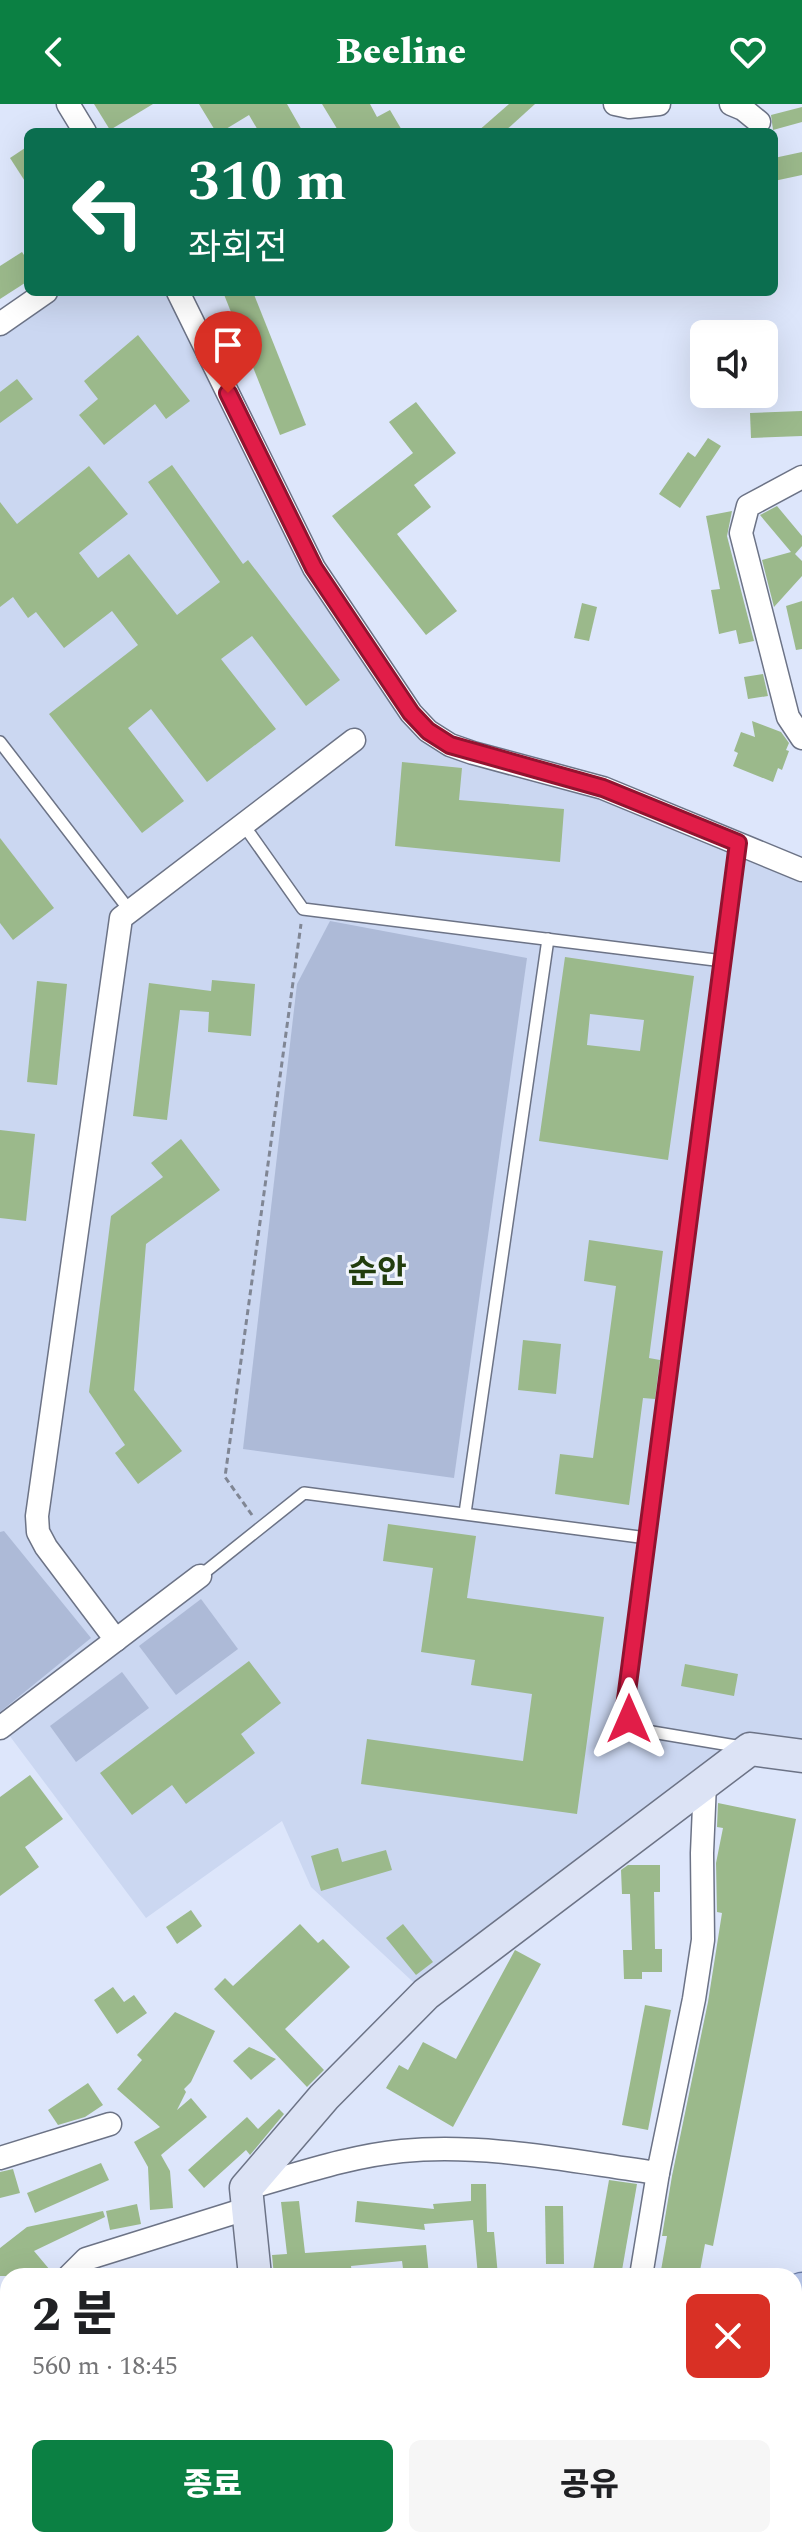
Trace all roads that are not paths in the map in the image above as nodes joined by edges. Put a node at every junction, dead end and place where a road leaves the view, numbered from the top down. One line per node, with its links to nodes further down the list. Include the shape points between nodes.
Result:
1 (68, 104): 6 (street)
2 (615, 104): 3 (street)
3 (659, 104)
4 (731, 104): 5 (street)
5 (759, 122)
6 (83, 128)
7 (40, 296): 9 (street)
8 (180, 296): 15 (street, via 314,568 428,731 473,753 603,788)
9 (0, 324)
10 (802, 477): 11 (street, via 748,506 741,533 788,717)
11 (802, 738)
12 (354, 740): 14 (street)
13 (0, 742): 17 (lane)
14 (243, 824): 17 (street); 18 (lane, via 303,909)
15 (738, 843): 16 (street); 19 (lane)
16 (802, 870)
17 (130, 911): 23 (street, via 121,918 37,1516 46,1547)
18 (548, 939): 19 (lane); 20 (lane)
19 (723, 961): 21 (lane)
20 (465, 1513): 21 (lane); 22 (lane, via 304,1493)
21 (647, 1538): 25 (lane, via 625,1707 629,1719 646,1731)
22 (200, 1576): 23 (street)
23 (116, 1640): 24 (street)
24 (0, 1728)
25 (750, 1749): 26 (street); 27 (street)
26 (802, 1756)
27 (705, 1783): 30 (street, via 703,1940); 31 (street, via 426,1994 324,2097)
28 (110, 2124): 29 (street)
29 (0, 2158)
30 (658, 2173): 31 (street, via 483,2149 402,2151 339,2162); 34 (street)
31 (248, 2198): 32 (street, via 86,2259); 33 (street)
32 (77, 2268)
33 (254, 2268)
34 (642, 2268)

